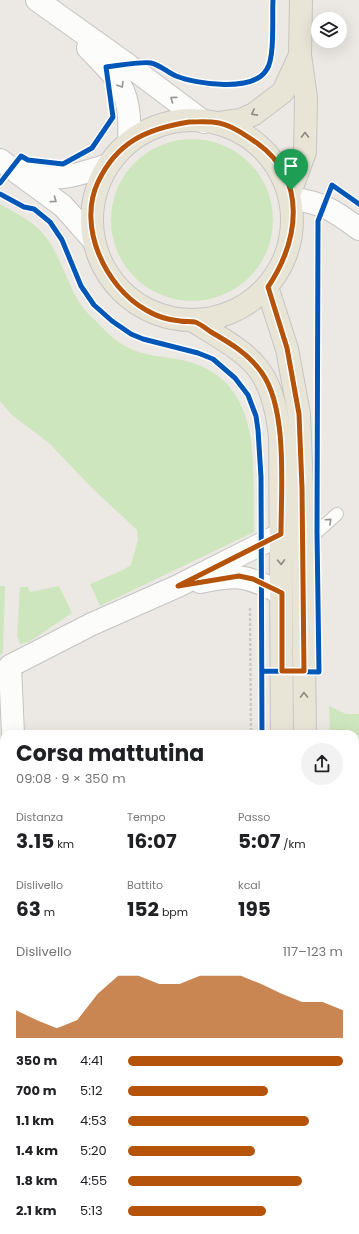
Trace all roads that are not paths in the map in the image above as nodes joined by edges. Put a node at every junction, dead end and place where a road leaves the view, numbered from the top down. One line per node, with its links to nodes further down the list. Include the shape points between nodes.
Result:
1 (37, 0): 3 (street)
2 (301, 0): 4 (main road)
3 (57, 15): 5 (street, one-way to 3); 6 (street, one-way to 6, via 120,83 130,109)
4 (300, 55): 5 (main road, one-way to 5, via 283,92 254,114 241,120); 9 (main road, one-way to 4, via 305,152 306,98)
5 (212, 123): 6 (main road, via 189,122 168,126); 9 (main road, via 235,129 265,149 285,174)
6 (129, 141): 8 (main road)
7 (5, 164): 8 (street, via 38,177 56,179); 11 (street, one-way to 11, via 63,206)
8 (105, 166): 11 (main road, via 91,205)
9 (292, 194): 10 (street, via 325,206); 12 (main road, via 294,208 288,247)
10 (359, 229)
11 (94, 241): 13 (main road, via 106,269 130,298 145,310 160,317)
12 (268, 287): 13 (main road, via 230,314); 16 (main road, via 287,348 299,414)
13 (195, 322): 15 (main road, via 242,351 263,374 270,389 280,436)
14 (337, 514): 16 (lane, one-way to 14)
15 (281, 534): 17 (street); 18 (main road, one-way to 18)
16 (303, 549): 22 (main road, one-way to 16)
17 (178, 586): 18 (street, via 227,577 249,578); 19 (street, via 104,618)
18 (282, 593): 21 (main road)
19 (5, 669): 20 (street)
20 (13, 730)
21 (282, 730)
22 (304, 730)

